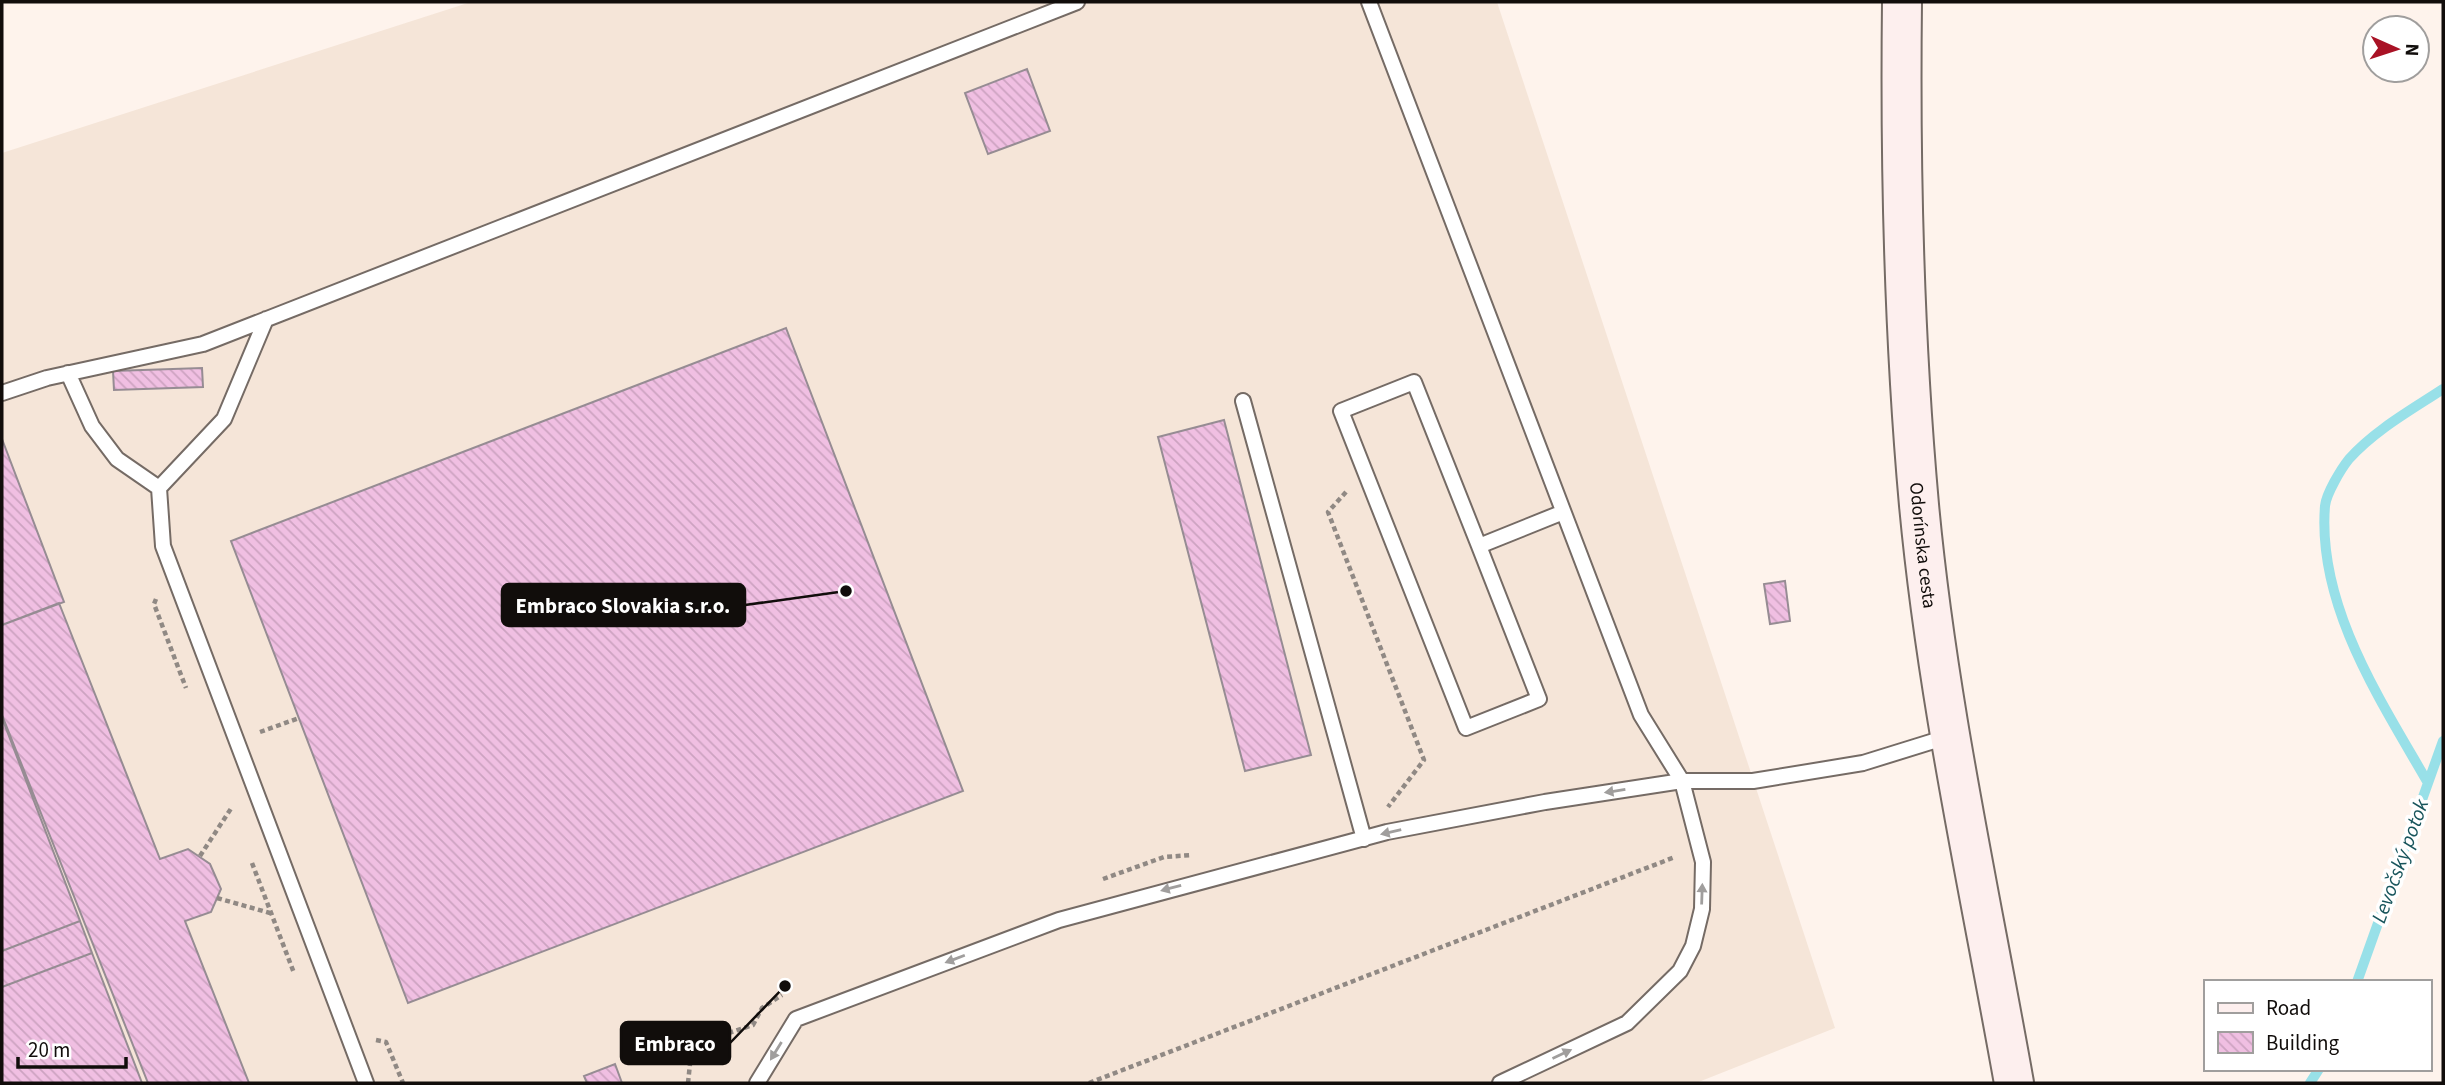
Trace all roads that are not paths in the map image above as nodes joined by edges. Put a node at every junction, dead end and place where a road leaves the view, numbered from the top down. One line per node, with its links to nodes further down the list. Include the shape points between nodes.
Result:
1 (1077, 2): 4 (lane)
2 (1369, 2): 9 (lane)
3 (1902, 2): 11 (main road, Odorínska cesta, via 1901,117 1919,506)
4 (266, 319): 5 (lane, via 203,344); 8 (lane, via 224,419)
5 (68, 373): 6 (lane); 8 (lane, via 92,426 117,459)
6 (2, 393)
7 (1243, 401): 13 (lane)
8 (159, 488): 14 (lane, via 163,546)
9 (1562, 513): 10 (lane); 12 (lane, via 1641,715)
10 (1479, 546): 10 (lane, via 1414,382 1341,411 1466,728 1539,699)
11 (1951, 735): 12 (lane, via 1863,763 1753,781); 17 (main road, Odorínska cesta)
12 (1682, 780): 13 (lane, one-way to 13); 16 (lane, one-way to 12, via 1627,1023 1680,971 1702,909 1703,862)
13 (1364, 839): 15 (lane, one-way to 15, via 1059,920 796,1019)
14 (366, 1083)
15 (757, 1083)
16 (1500, 1083)
17 (2014, 1083)

